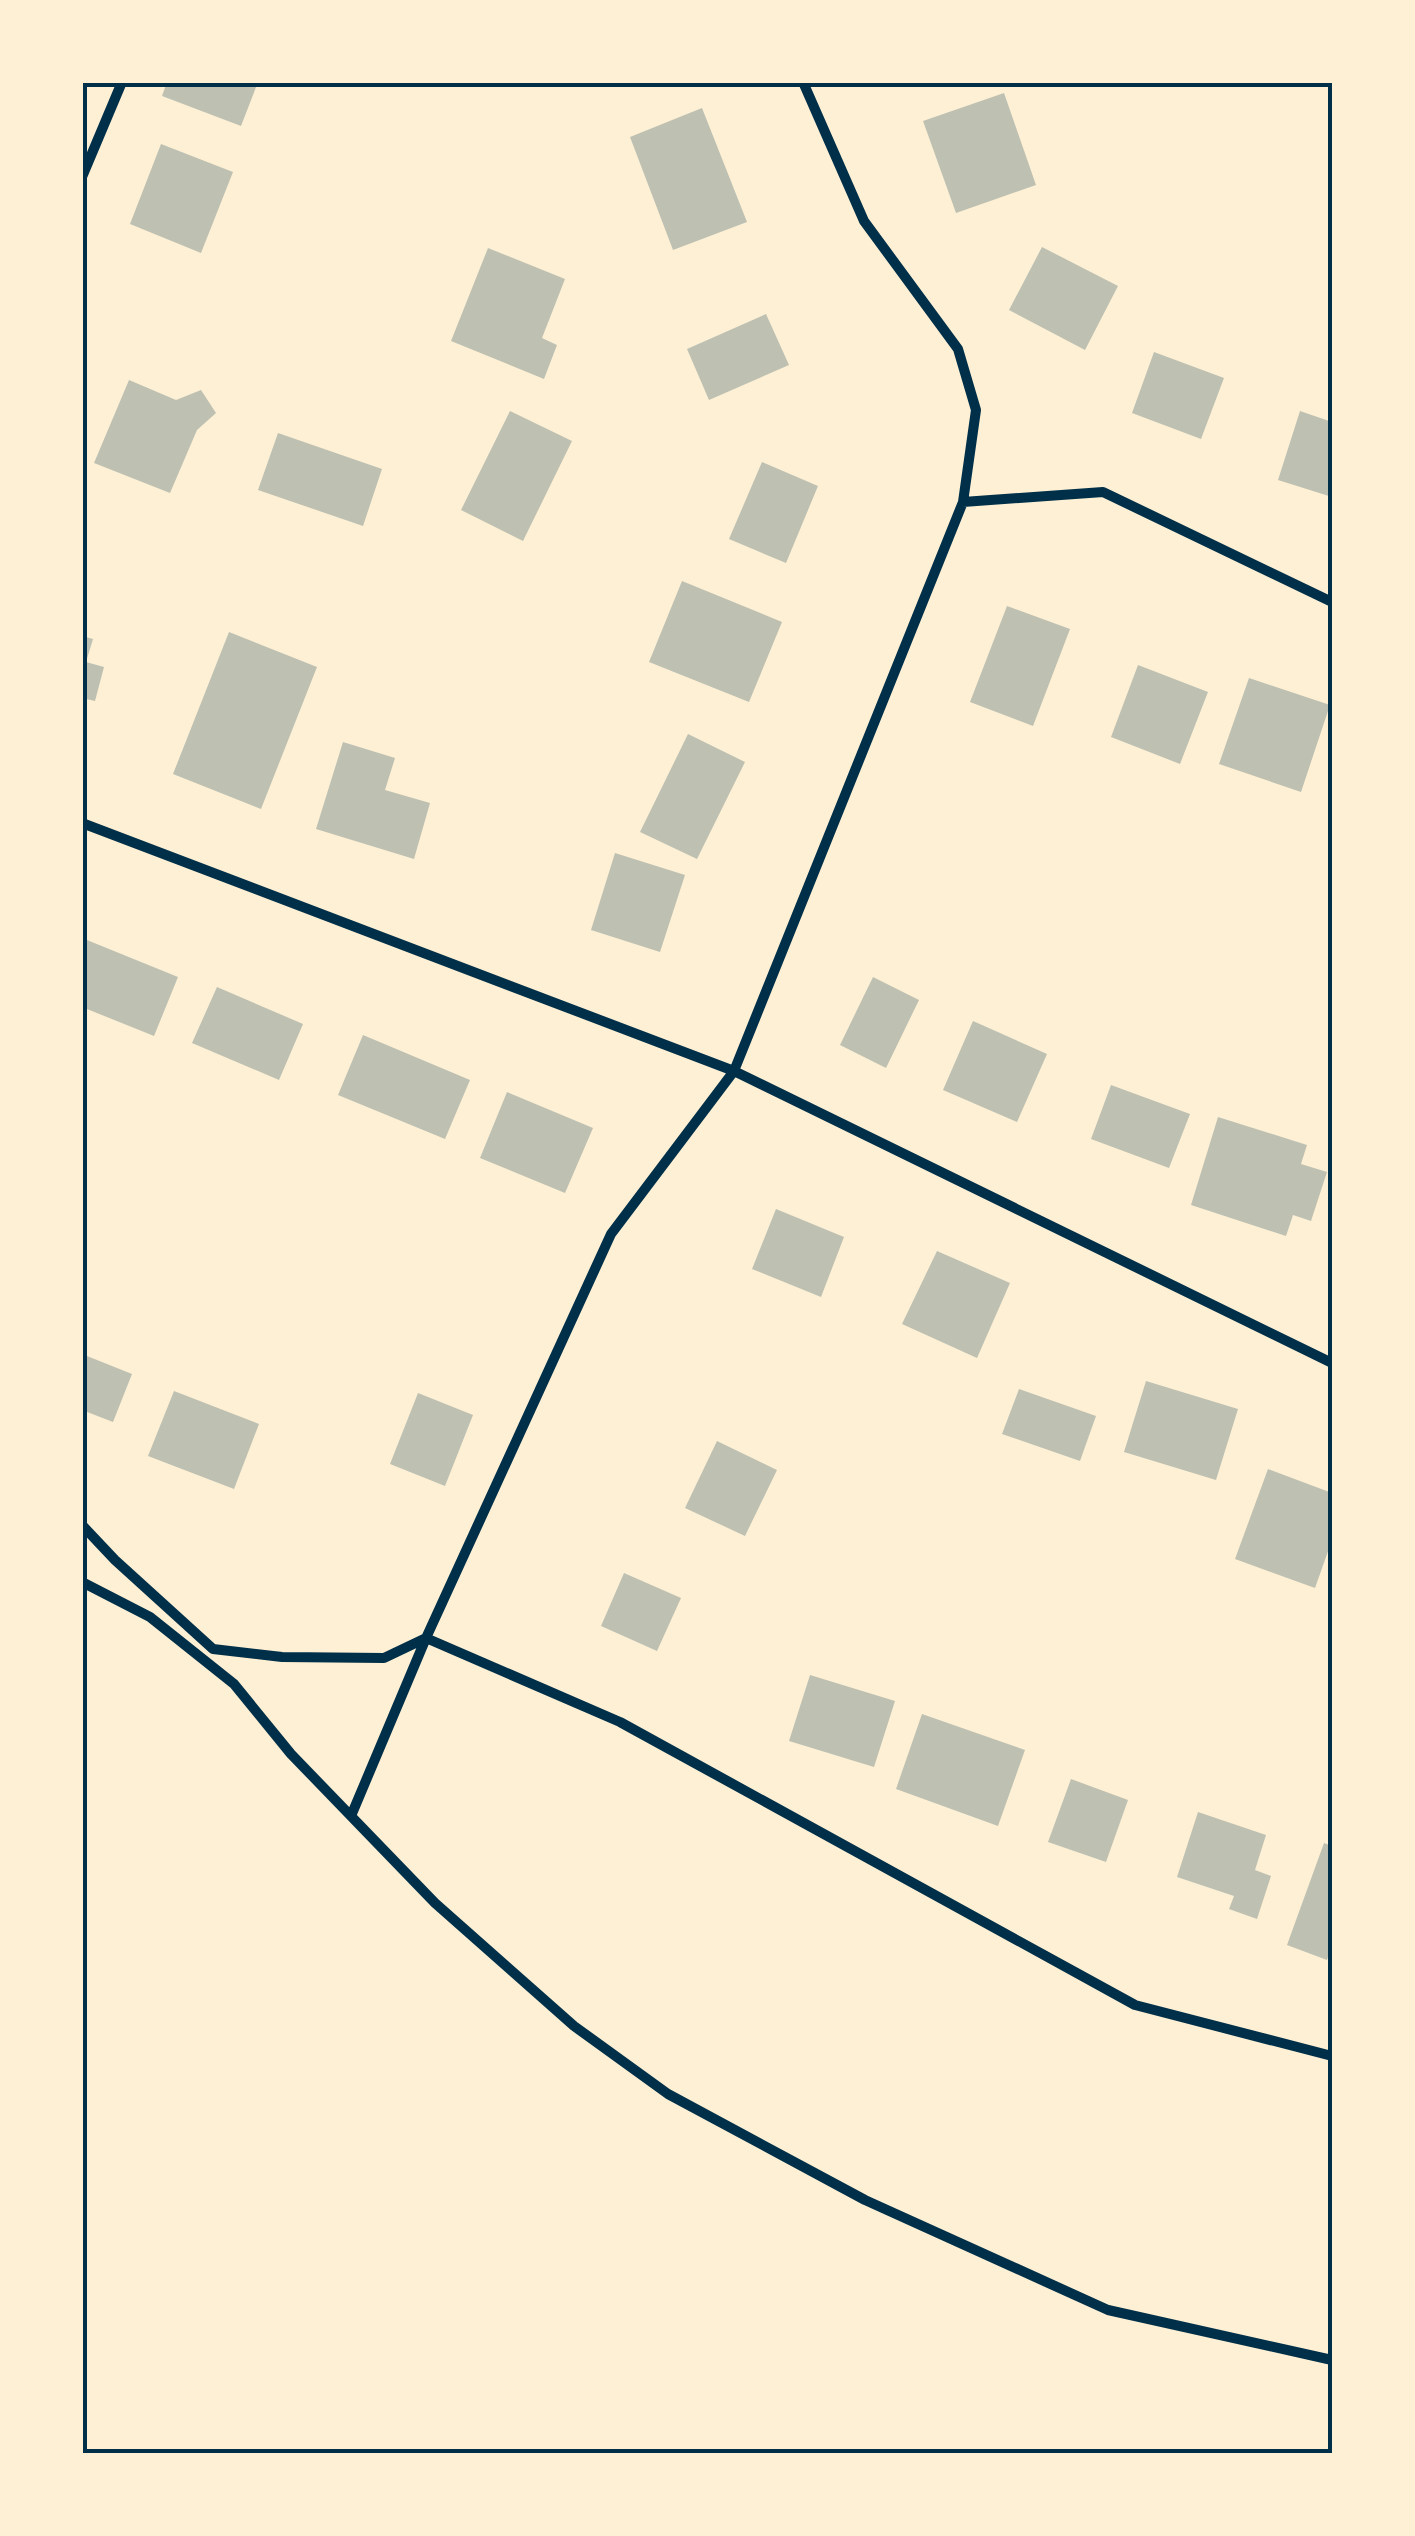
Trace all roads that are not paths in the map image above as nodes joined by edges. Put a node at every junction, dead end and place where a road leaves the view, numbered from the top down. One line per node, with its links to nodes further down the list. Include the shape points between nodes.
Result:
1 (122, 82): 3 (street)
2 (803, 82): 4 (street, via 864,220 958,349 976,410)
3 (82, 177)
4 (963, 502): 5 (street, via 1104,492); 7 (street)
5 (1332, 602)
6 (82, 822): 7 (street)
7 (734, 1071): 8 (street); 11 (street, via 611,1234)
8 (1332, 1362)
9 (82, 1525): 11 (street, via 213,1650 384,1658)
10 (82, 1582): 12 (street, via 150,1616 234,1684)
11 (426, 1638): 12 (street); 13 (street, via 620,1722 1135,2004)
12 (350, 1816): 14 (street, via 508,1970 668,2094 865,2200 1108,2310)
13 (1332, 2056)
14 (1332, 2360)

